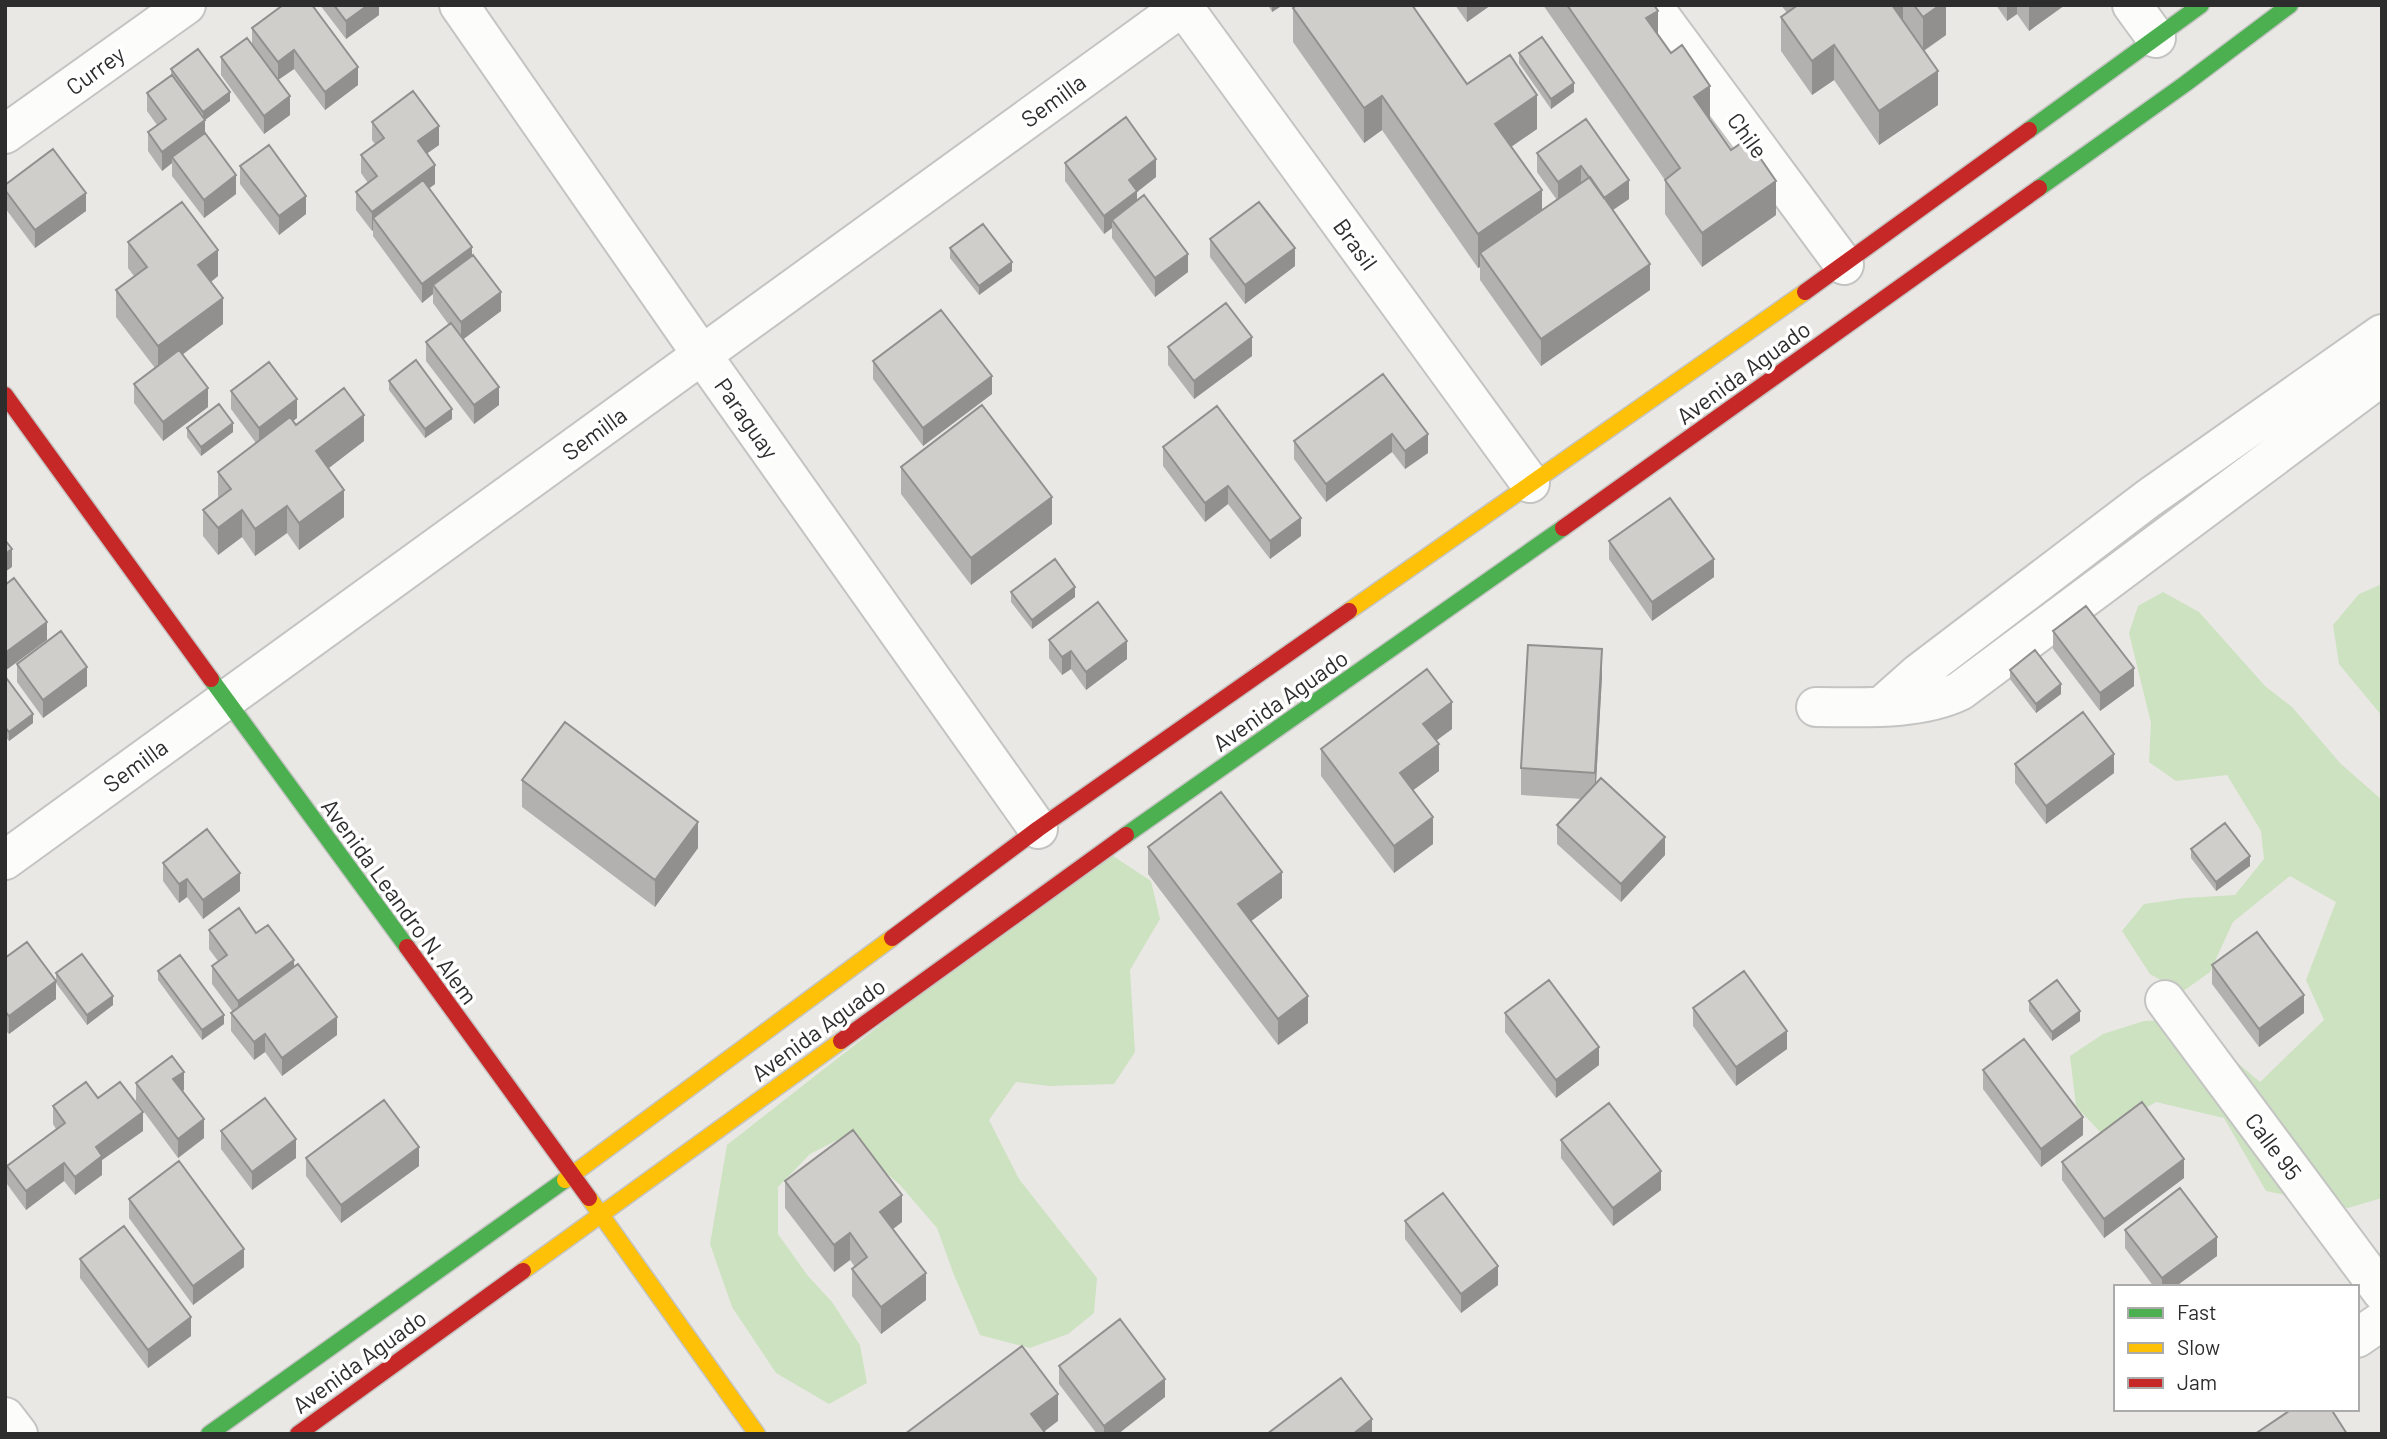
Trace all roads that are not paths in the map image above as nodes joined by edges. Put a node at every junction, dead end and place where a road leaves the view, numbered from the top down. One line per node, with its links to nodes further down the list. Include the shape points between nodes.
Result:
1 (186, 5): 9 (street, Currey)
2 (459, 5): 12 (street, Paraguay)
3 (1653, 5): 10 (street, Chile)
4 (2132, 5): 8 (street)
5 (2201, 5): 8 (main road, Avenida Aguado)
6 (2290, 5): 23 (main road, Avenida Aguado)
7 (1182, 6): 12 (street, Semilla); 15 (street, Brasil)
8 (2156, 38): 10 (main road, Avenida Aguado)
9 (5, 134)
10 (1844, 265): 15 (main road, Avenida Aguado)
11 (2382, 334): 17 (street, via 2149,499 1919,673)
12 (702, 355): 16 (street, Semilla); 19 (street, Paraguay)
13 (2382, 376): 17 (street, via 1960,691 1944,699)
14 (5, 395): 16 (main road, Avenida Leandro N. Alem)
15 (1530, 483): 19 (main road, Avenida Aguado)
16 (225, 700): 20 (street, Semilla); 22 (main road, Avenida Leandro N. Alem)
17 (1884, 705): 18 (street)
18 (1816, 707)
19 (1038, 829): 22 (main road, Avenida Aguado)
20 (5, 860)
21 (2165, 1000): 24 (street, Calle 95)
22 (572, 1175): 23 (main road, Avenida Leandro N. Alem); 29 (main road, Avenida Aguado)
23 (599, 1215): 30 (main road, Avenida Aguado); 31 (main road, Avenida Leandro N. Alem)
24 (2382, 1292)
25 (2382, 1321): 26 (street)
26 (2359, 1337)
27 (5, 1416): 28 (street)
28 (18, 1434)
29 (209, 1434)
30 (298, 1434)
31 (757, 1434)

